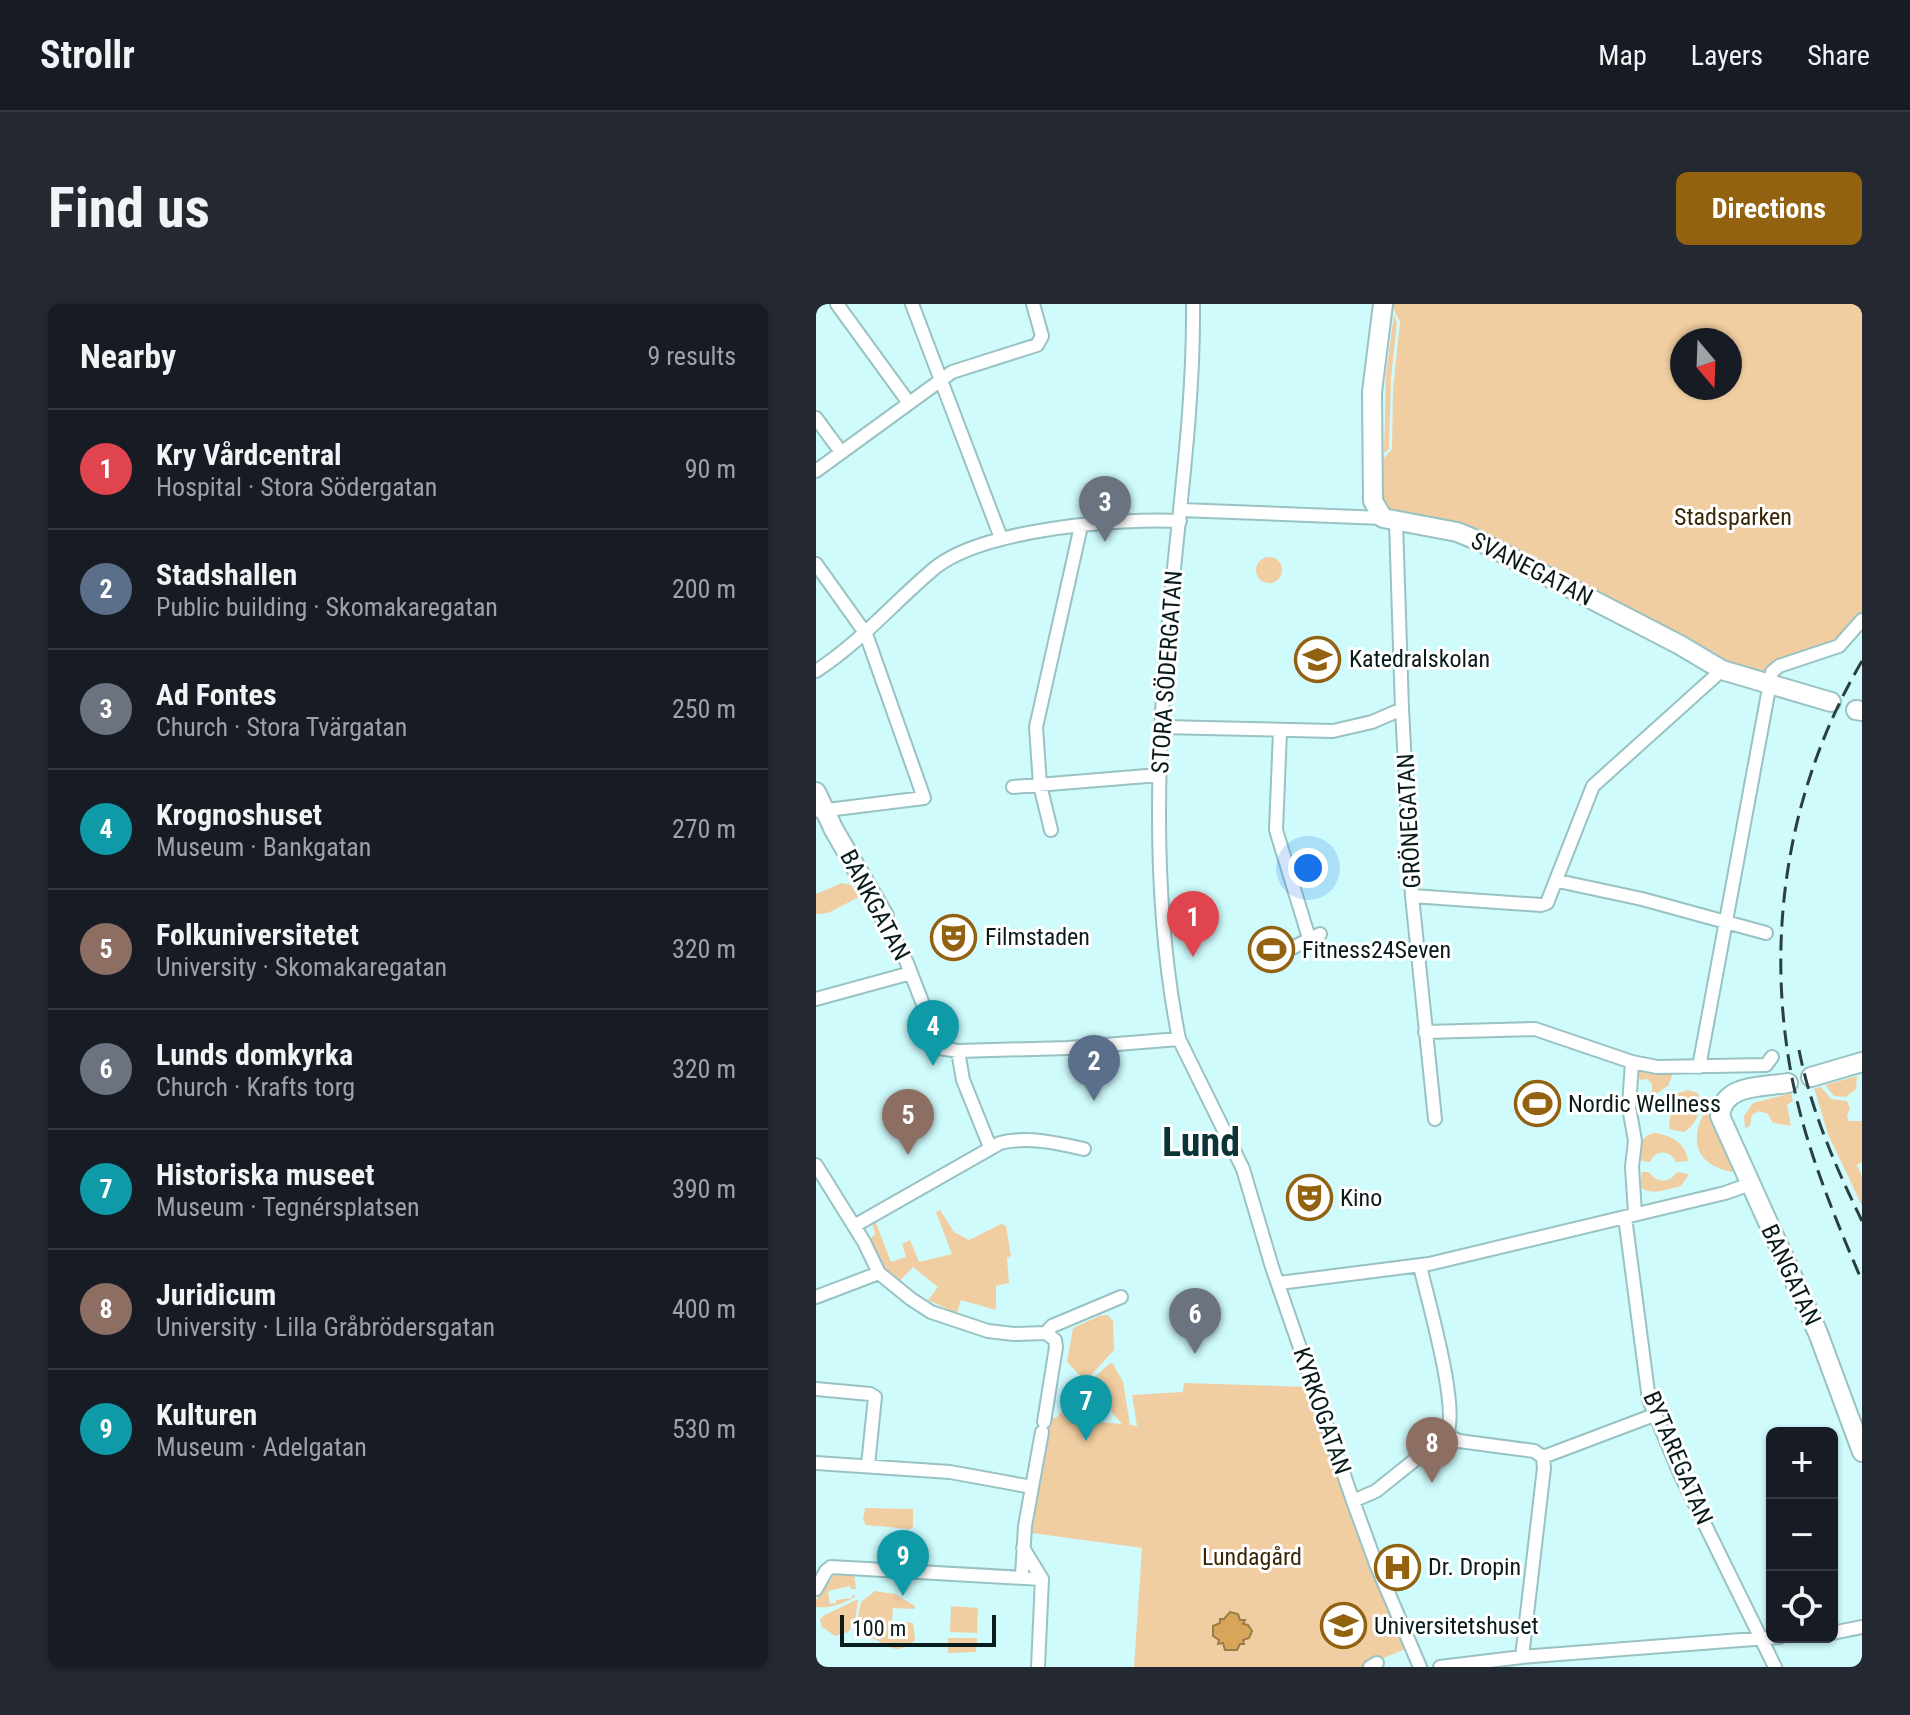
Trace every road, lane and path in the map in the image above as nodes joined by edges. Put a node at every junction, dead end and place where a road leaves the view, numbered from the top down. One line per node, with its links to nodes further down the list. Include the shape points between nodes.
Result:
1 (837, 304): 7 (street)
2 (912, 304): 6 (street)
3 (1033, 304): 6 (street, via 1042,336 1037,345)
4 (1193, 304): 11 (street, STORA SÖDERGATAN)
5 (1383, 304): 12 (street, via 1372,392 1373,501)
6 (941, 379): 7 (street); 14 (street)
7 (909, 403): 9 (street)
8 (816, 418): 9 (street)
9 (841, 452): 10 (street)
10 (816, 471)
11 (1181, 516): 12 (street, SVANEGATAN); 13 (street, SVANEGATAN); 23 (street, STORA SÖDERGATAN)
12 (1389, 520): 18 (street, SVANEGATAN, via 1479,541); 22 (street, GRÖNEGATAN)
13 (1081, 526): 14 (street, SVANEGATAN); 26 (street, via 1036,727)
14 (1001, 538): 17 (street, SVANEGATAN, via 937,567)
15 (816, 564): 17 (street)
16 (1862, 620): 20 (street, via 1839,646 1775,668)
17 (866, 634): 19 (street, SVANEGATAN); 29 (street, via 924,798)
18 (1722, 670): 20 (street, SVANEGATAN); 31 (street, via 1593,786)
19 (816, 671)
20 (1770, 685): 21 (street, SVANEGATAN); 34 (street)
21 (1831, 702)
22 (1402, 709): 24 (street, via 1333,731); 32 (street, GRÖNEGATAN)
23 (1162, 727): 24 (street); 25 (street, STORA SÖDERGATAN)
24 (1280, 731): 36 (street, via 1276,830 1315,936)
25 (1159, 775): 26 (street); 40 (street, STORA SÖDERGATAN, via 1163,917)
26 (1040, 785): 27 (street); 30 (street)
27 (1013, 787)
28 (816, 792): 29 (street, BANKGATAN)
29 (820, 811): 33 (street, BANKGATAN)
30 (1051, 830)
31 (1558, 881): 32 (street, via 1545,905); 34 (street)
32 (1412, 896): 39 (street, GRÖNEGATAN)
33 (884, 916): 37 (street, BANKGATAN)
34 (1725, 921): 35 (street); 45 (street)
35 (1766, 933)
36 (1294, 947)
37 (911, 973): 38 (street); 41 (street, BANKGATAN, via 936,1043)
38 (816, 999)
39 (1425, 1032): 43 (street, via 1535,1029); 48 (street, GRÖNEGATAN)
40 (1179, 1039): 41 (street); 52 (street, STORA SÖDERGATAN)
41 (958, 1051): 49 (street, via 963,1080)
42 (1772, 1057): 45 (street, via 1766,1065)
43 (1632, 1062): 45 (street); 55 (street, BYTAREGATAN, via 1629,1107 1635,1141)
44 (1862, 1062): 46 (street)
45 (1699, 1067)
46 (1811, 1077)
47 (1788, 1083): 54 (street, BANGATAN, via 1731,1094 1720,1111)
48 (1435, 1119)
49 (990, 1147): 50 (street, via 1021,1141); 56 (street)
50 (1084, 1149)
51 (816, 1165): 53 (street)
52 (1243, 1169): 59 (street, KYRKOGATAN)
53 (821, 1184): 56 (street)
54 (1750, 1184): 55 (street); 66 (street, BANGATAN, via 1818,1333)
55 (1630, 1215): 57 (street); 64 (street, BYTAREGATAN, via 1646,1389)
56 (854, 1226): 58 (street)
57 (1420, 1266): 59 (street); 65 (street, via 1447,1385)
58 (879, 1273): 60 (street); 62 (street, via 931,1312 988,1331)
59 (1279, 1283): 71 (street, KYRKOGATAN)
60 (816, 1297)
61 (1121, 1297): 62 (street)
62 (1046, 1333): 70 (street, via 1056,1347)
63 (816, 1389): 69 (street, via 870,1394 876,1402)
64 (1654, 1415): 67 (street); 78 (street, BYTAREGATAN)
65 (1446, 1435): 67 (street); 71 (street, via 1376,1491)
66 (1862, 1452)
67 (1543, 1457): 80 (street)
68 (816, 1463): 69 (street)
69 (868, 1465): 70 (street)
70 (1032, 1487): 72 (street)
71 (1353, 1501): 82 (street, KYRKOGATAN)
72 (1023, 1548): 73 (street); 74 (street)
73 (1022, 1576): 74 (street); 75 (street, via 831,1567)
74 (1042, 1579): 81 (street)
75 (816, 1589)
76 (1862, 1627): 77 (street)
77 (1838, 1632)
78 (1762, 1639): 79 (street); 80 (street); 84 (street, BYTAREGATAN)
79 (1766, 1639)
80 (1522, 1657): 83 (street)
81 (1038, 1667)
82 (1420, 1667)
83 (1440, 1667)
84 (1775, 1667)

